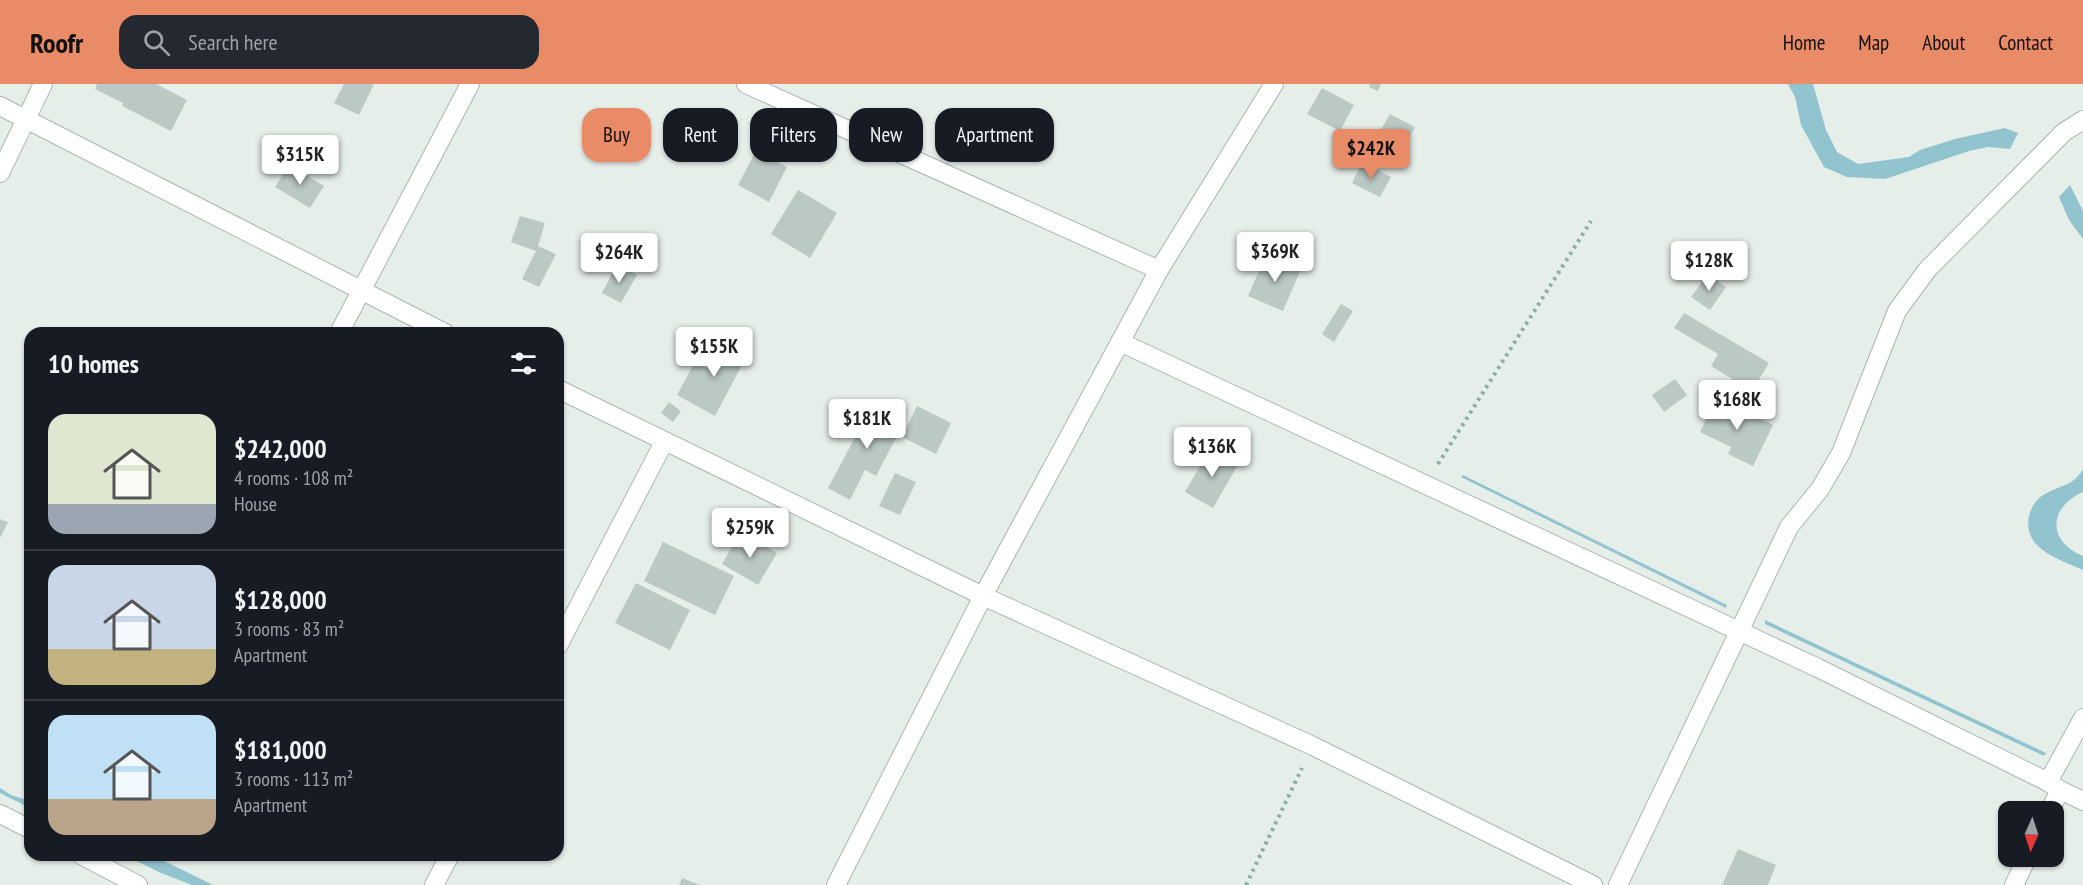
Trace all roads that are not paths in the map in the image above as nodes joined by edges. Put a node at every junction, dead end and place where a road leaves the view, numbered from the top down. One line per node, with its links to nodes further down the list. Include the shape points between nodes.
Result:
1 (43, 84): 6 (street)
2 (470, 84): 10 (street)
3 (746, 84): 9 (street)
4 (1274, 84): 9 (street)
5 (0, 106): 6 (street)
6 (26, 118): 8 (street); 10 (street)
7 (2083, 120): 17 (street, via 2064,132 1927,270 1897,311 1841,453 1820,489 1790,527)
8 (0, 173)
9 (1159, 270): 13 (street)
10 (361, 291): 11 (street); 12 (street)
11 (342, 327)
12 (433, 327)
13 (1120, 342): 16 (street); 17 (street)
14 (564, 392): 15 (street)
15 (664, 442): 16 (street); 18 (street)
16 (983, 596): 30 (street); 31 (street, via 1313,746)
17 (1739, 631): 20 (street); 32 (street)
18 (564, 634)
19 (2083, 718): 20 (street)
20 (2054, 786): 21 (street); 22 (street)
21 (2051, 801)
22 (2083, 801)
23 (0, 814): 24 (street)
24 (24, 826)
25 (92, 861): 28 (street)
26 (447, 861): 29 (street)
27 (2023, 867): 33 (street)
28 (138, 885)
29 (434, 885)
30 (836, 885)
31 (1593, 885)
32 (1618, 885)
33 (2014, 885)

